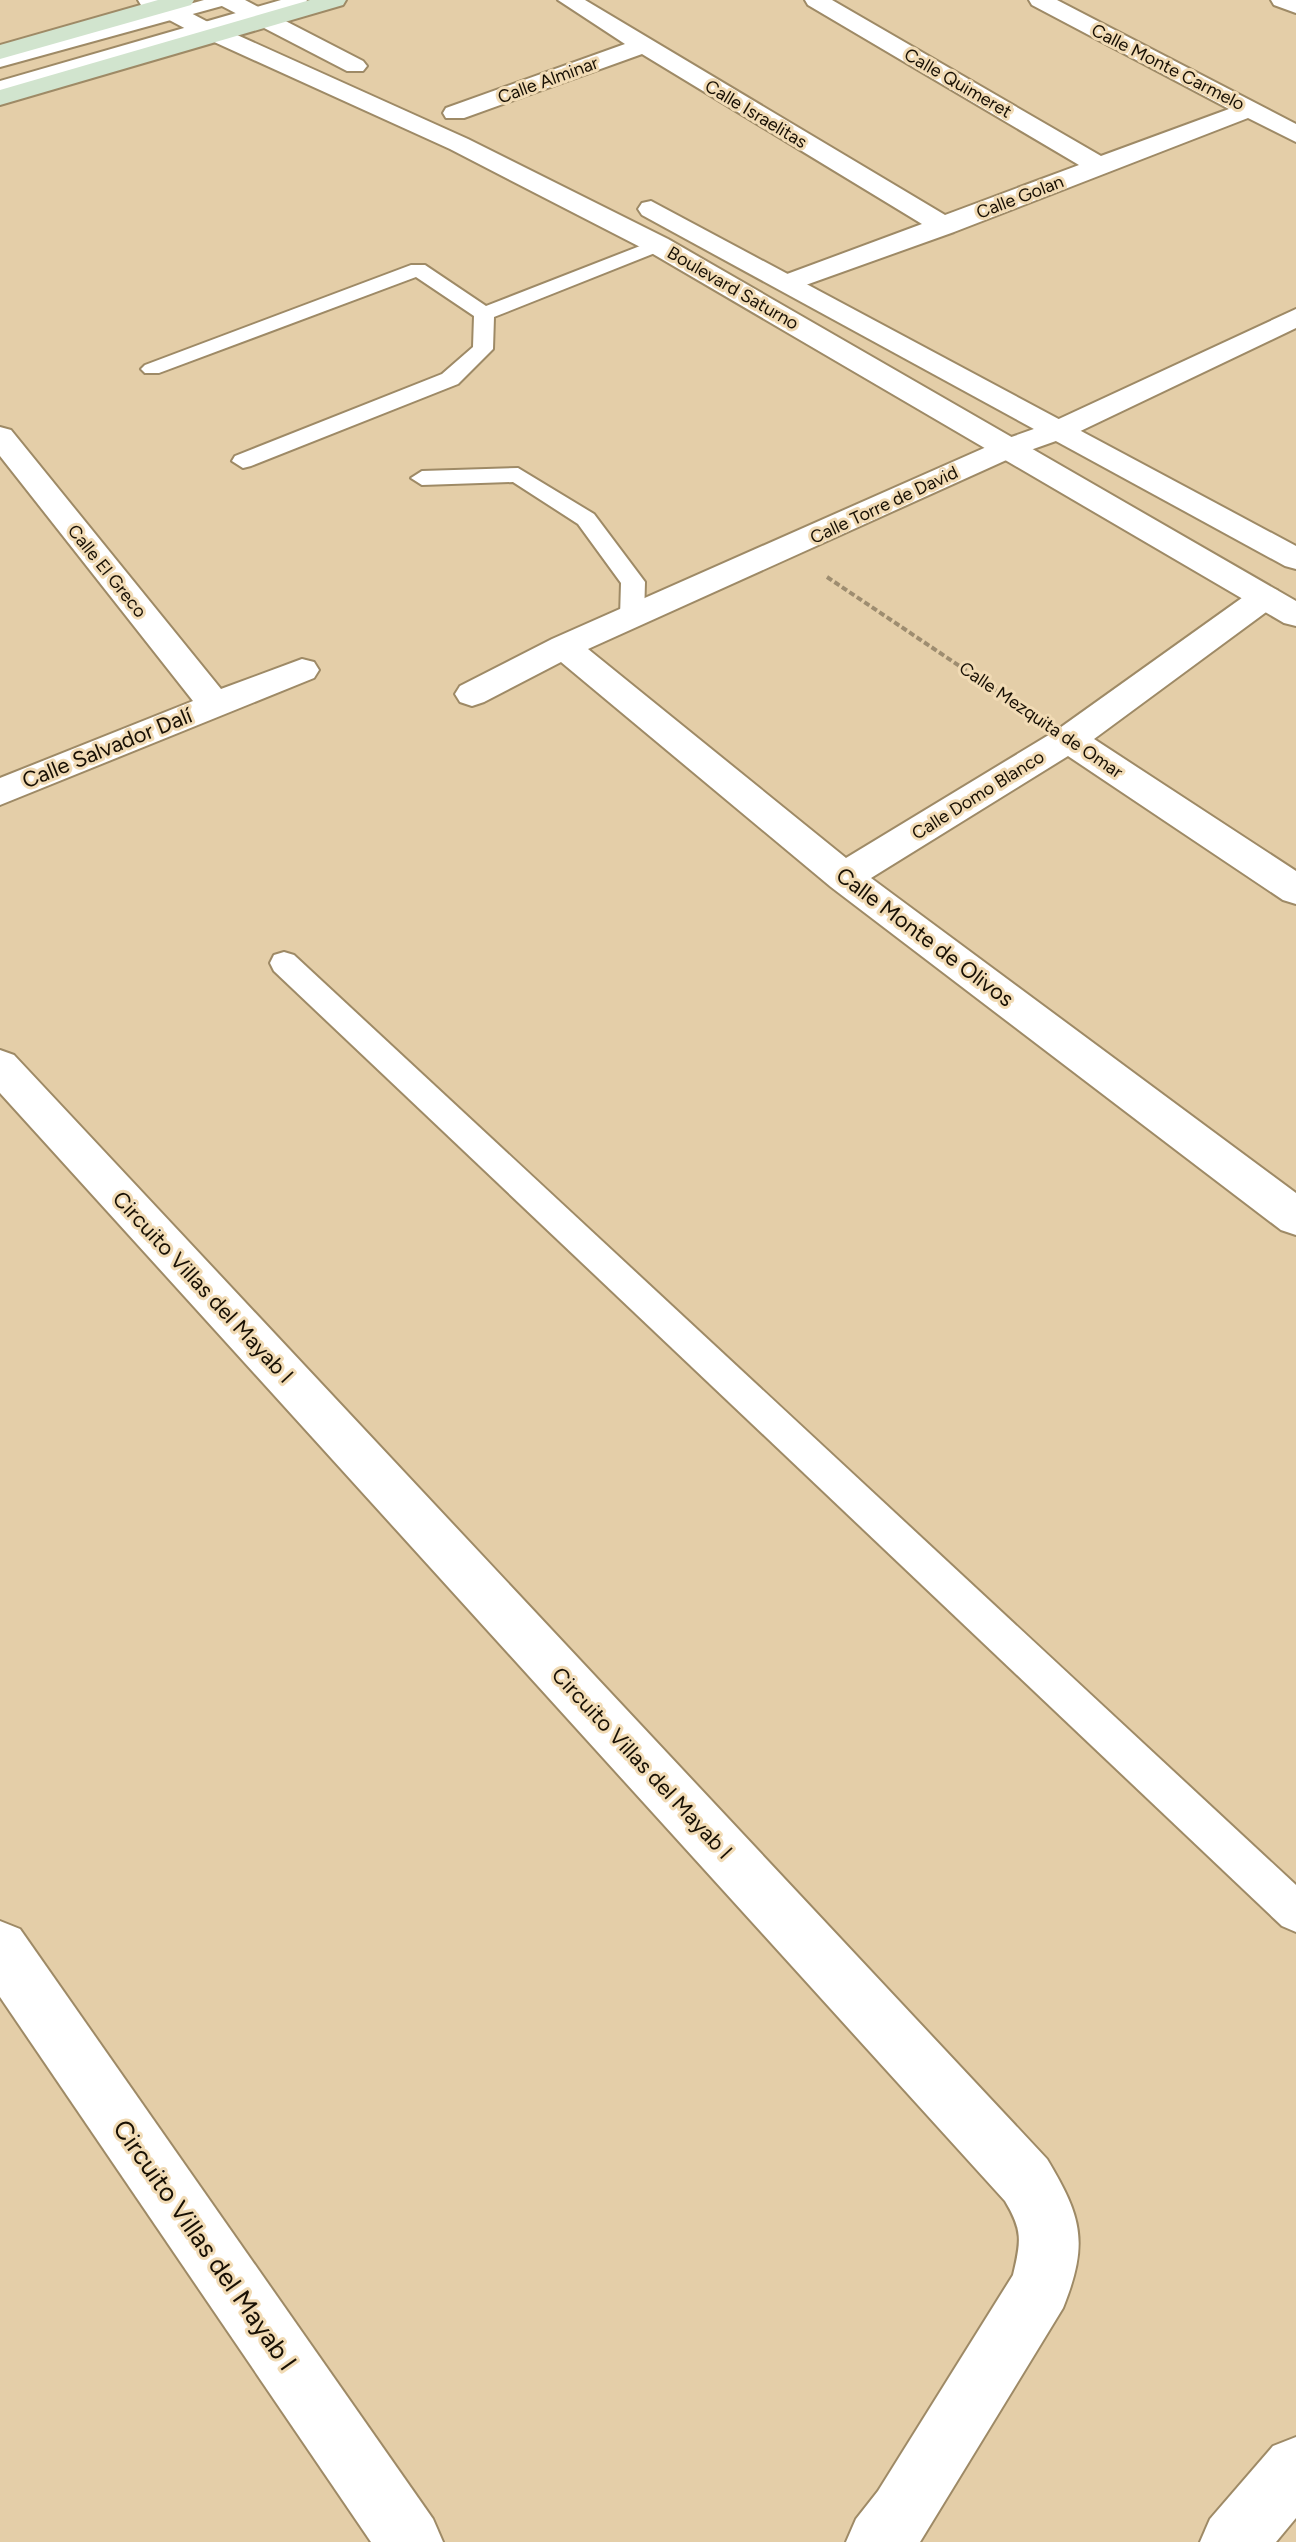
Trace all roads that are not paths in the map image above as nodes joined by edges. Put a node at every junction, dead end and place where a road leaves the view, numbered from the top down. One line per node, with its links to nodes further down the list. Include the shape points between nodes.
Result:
1 (299, 0): 9 (lane)
2 (335, 0): 9 (main road)
3 (569, 0): 10 (street, Calle Israelitas)
4 (816, 0): 21 (street, Calle Quimeret)
5 (1040, 0): 17 (street, Calle Monte Carmelo)
6 (1282, 0): 8 (street)
7 (167, 5): 9 (street, Boulevard Saturno); 11 (main road); 12 (lane)
8 (1296, 6)
9 (229, 13): 13 (street, Boulevard Saturno); 14 (main road); 15 (main road); 24 (street, Boulevard Saturno, via 459,144)
10 (642, 46): 18 (street, Calle Alminar); 23 (street, Calle Israelitas)
11 (0, 52)
12 (0, 62)
13 (378, 77)
14 (0, 84)
15 (0, 98)
16 (429, 101): 18 (street)
17 (1250, 109): 20 (street, Calle Monte Carmelo); 21 (street, Calle Golan)
18 (455, 113): 19 (street)
19 (497, 133)
20 (1296, 134)
21 (1099, 166): 23 (street, Calle Golan)
22 (633, 201): 25 (street, Boulevard Saturno)
23 (945, 226): 25 (street, Calle Golan)
24 (658, 245): 26 (lane); 31 (street, Boulevard Saturno)
25 (789, 283): 29 (street, Boulevard Saturno)
26 (484, 314): 28 (lane, via 418,269); 32 (lane, via 483,349 450,379)
27 (1296, 317): 29 (street, Calle Torre de David)
28 (152, 369)
29 (1059, 430): 31 (street, Calle Torre de David); 34 (street, Boulevard Saturno)
30 (0, 436): 41 (street, Calle El Greco)
31 (1011, 447): 35 (street, Boulevard Saturno); 37 (street, Calle Torre de David)
32 (243, 461)
33 (422, 478): 37 (lane, via 518,475 586,519 633,582)
34 (1296, 559)
35 (1265, 597): 36 (street, Boulevard Saturno); 42 (street, Calle Domo Blanco)
36 (1296, 615)
37 (632, 617): 38 (street, Calle Torre de David)
38 (564, 647): 40 (street, Calle Torre de David); 44 (street, Calle Monte de Olivos)
39 (302, 670): 41 (street, Calle Salvador Dalí)
40 (472, 694)
41 (215, 705): 43 (street, Calle Salvador Dalí)
42 (1069, 739): 44 (street, Calle Domo Blanco); 45 (street, Calle Mezquita de Omar)
43 (0, 792)
44 (844, 877): 48 (street, Calle Monte de Olivos)
45 (1296, 890)
46 (284, 963): 49 (lane)
47 (0, 1066): 52 (street, Circuito Villas del Mayab I, via 1026,2180 1045,2212 1051,2240 1041,2286)
48 (1296, 1217)
49 (1296, 1912)
50 (0, 1949): 53 (street, Circuito Villas del Mayab I)
51 (1296, 2469): 54 (street)
52 (901, 2533)
53 (410, 2542)
54 (1233, 2542)

